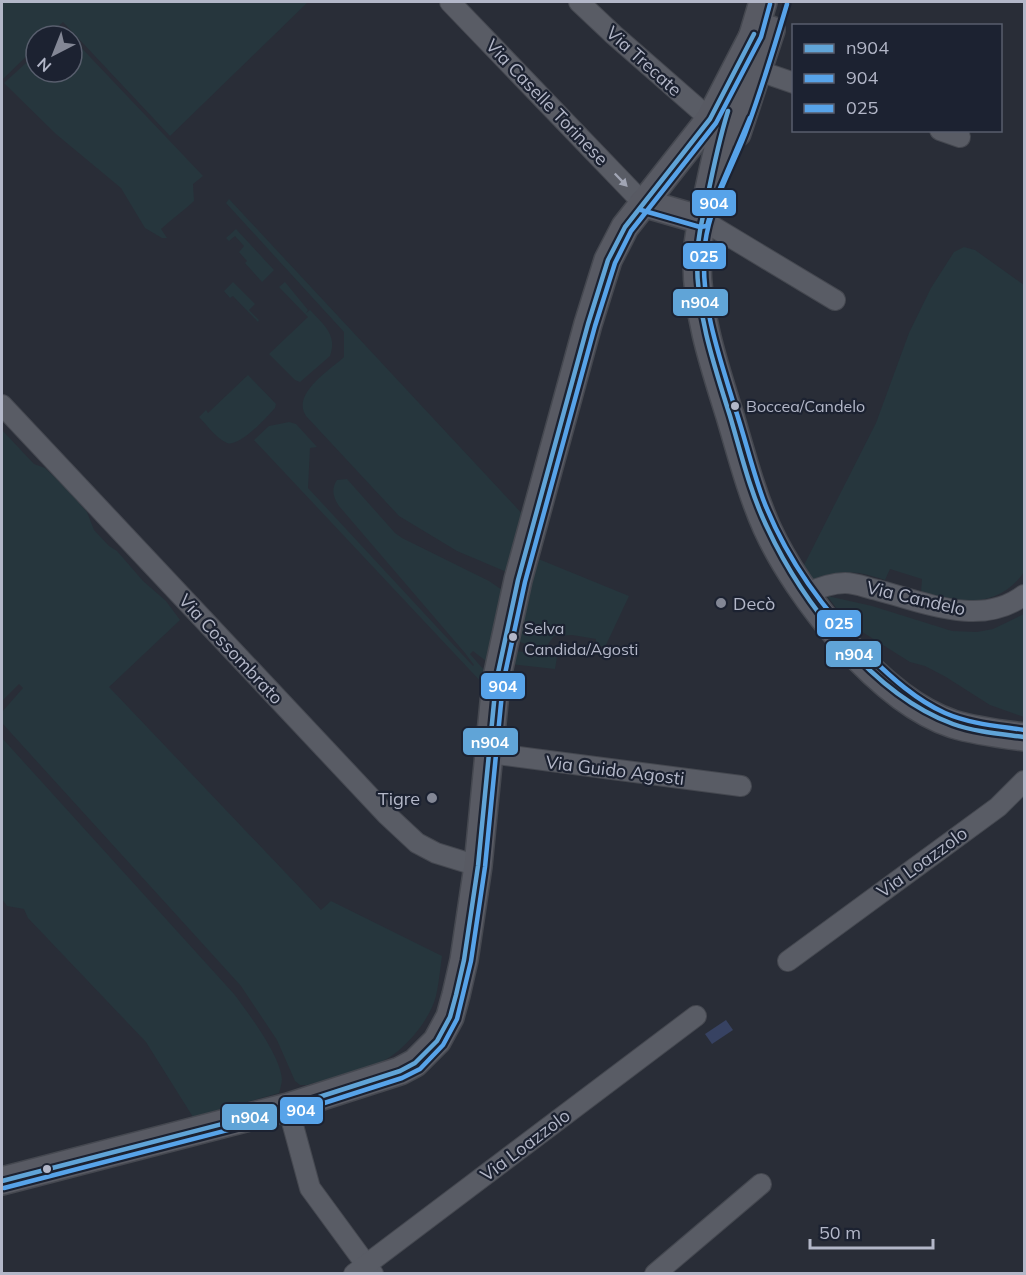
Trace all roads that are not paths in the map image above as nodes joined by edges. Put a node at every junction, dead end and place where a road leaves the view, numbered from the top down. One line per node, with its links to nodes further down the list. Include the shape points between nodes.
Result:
1 (450, 2): 11 (street, Via Caselle Torinese, one-way to 11)
2 (579, 2): 8 (street, Via Trecate)
3 (763, 2): 5 (street)
4 (780, 2): 6 (street)
5 (754, 34): 8 (street); 12 (street, via 720,136)
6 (759, 71): 7 (street); 12 (street)
7 (792, 82)
8 (710, 119): 11 (street)
9 (946, 132): 10 (street)
10 (960, 137)
11 (643, 203): 12 (street); 18 (street, via 625,226 608,260 588,324 518,580 496,682)
12 (704, 211): 13 (street); 15 (street, via 697,277 702,320 760,513)
13 (835, 300)
14 (2, 405): 21 (street, Via Cossombrato, via 393,821 417,843)
15 (805, 594): 16 (street, Via Candelo, via 831,585 849,584 973,611 1005,606); 17 (street, via 865,662 922,709 978,730)
16 (1024, 595)
17 (1024, 737)
18 (489, 753): 20 (street, Via Guido Agosti); 21 (street)
19 (1024, 781): 22 (street, Via Loazzolo, via 998,807)
20 (741, 786)
21 (478, 866): 24 (street, via 456,995 450,1017 436,1041 415,1063 400,1071)
22 (788, 961)
23 (696, 1016): 27 (street, Via Loazzolo)
24 (288, 1107): 25 (street); 27 (street, via 310,1188)
25 (2, 1181)
26 (761, 1184): 28 (street)
27 (364, 1270)
28 (656, 1274)

